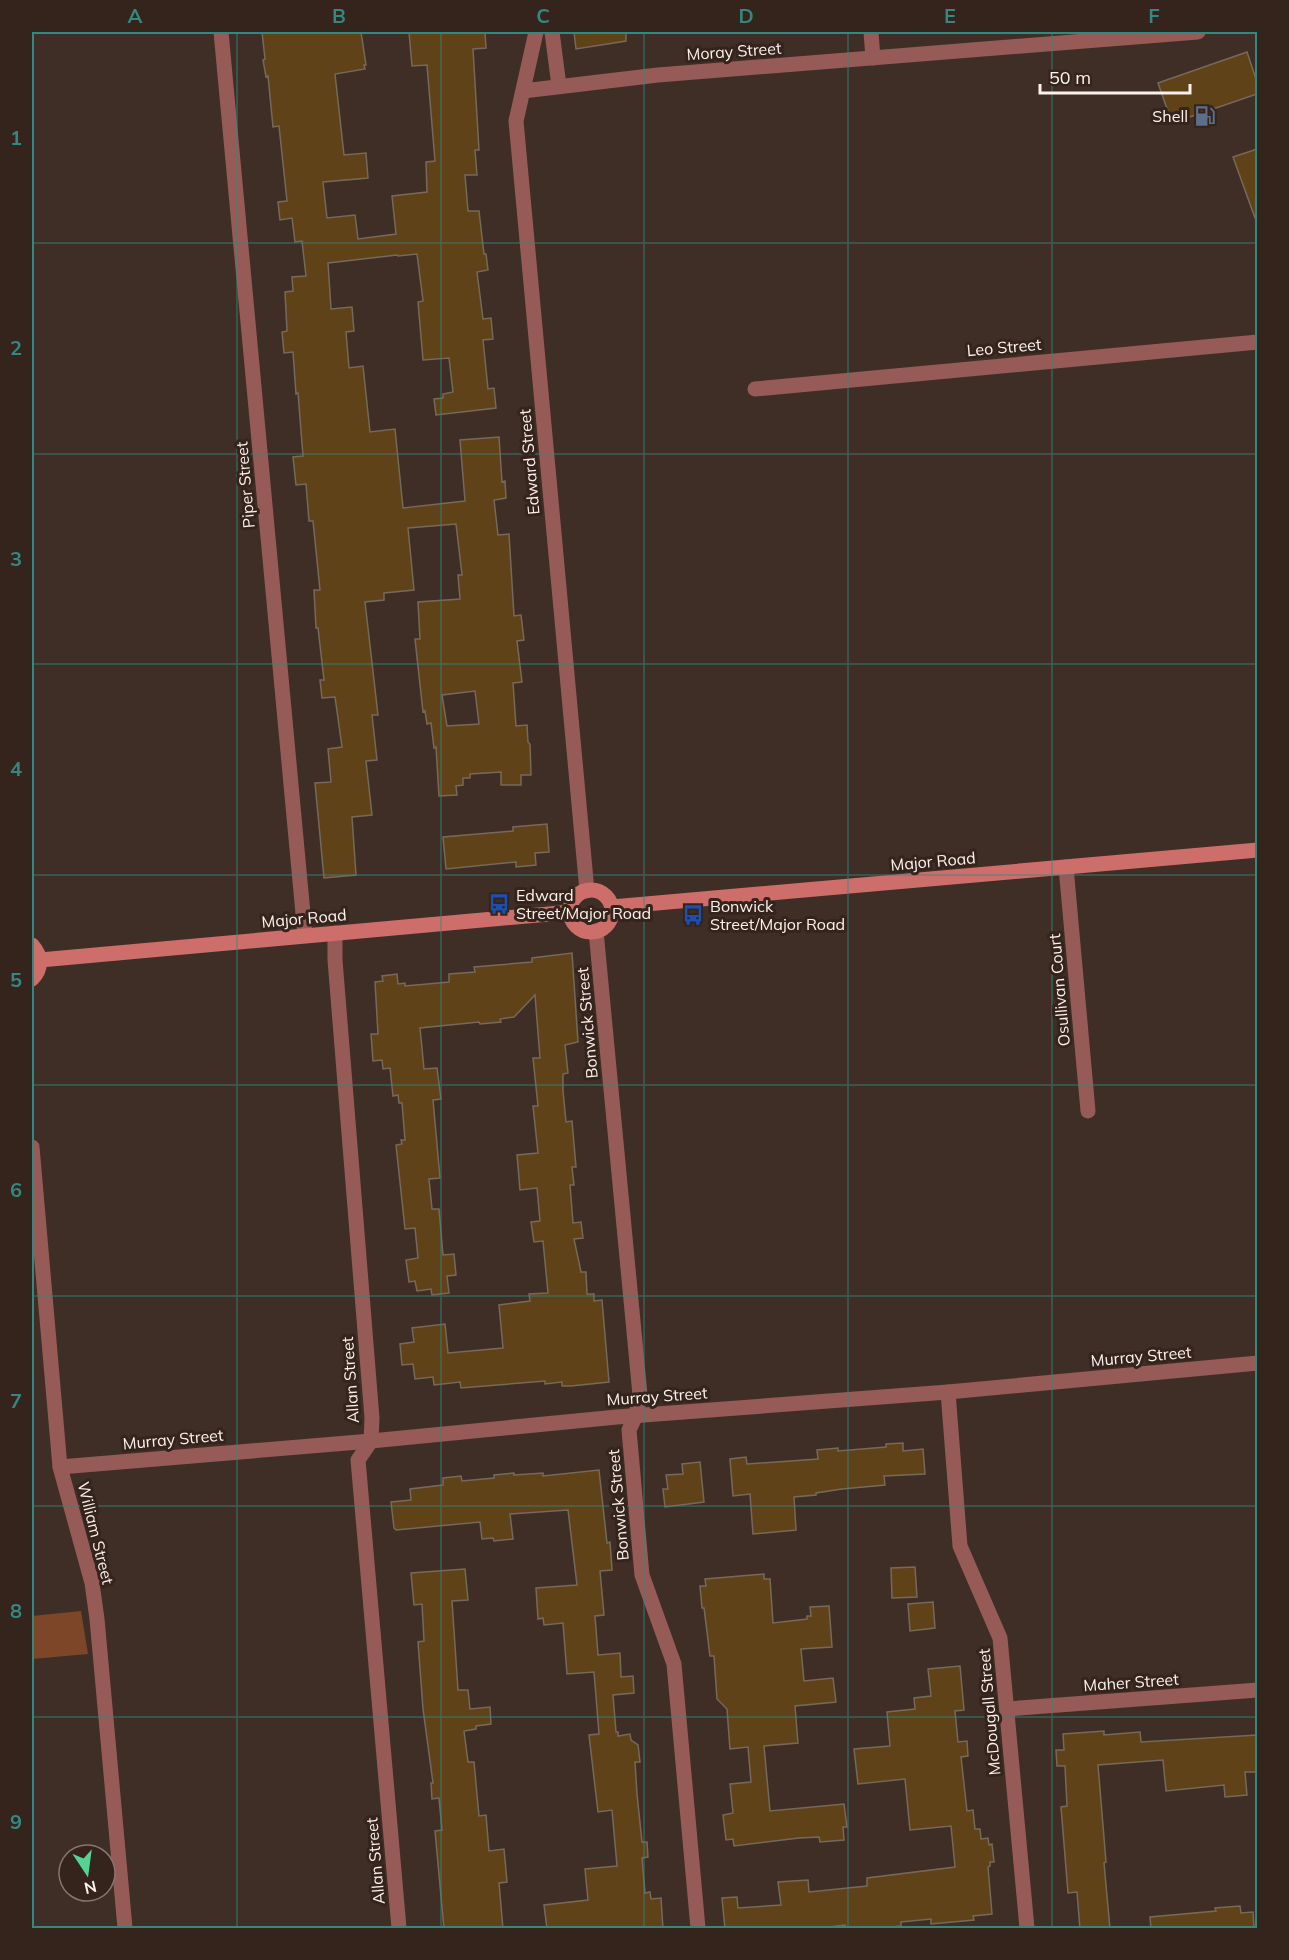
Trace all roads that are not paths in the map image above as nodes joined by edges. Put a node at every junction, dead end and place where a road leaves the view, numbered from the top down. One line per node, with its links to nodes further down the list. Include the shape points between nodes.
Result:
1 (221, 32): 18 (street, Piper Street)
2 (536, 32): 8 (street, Edward Street)
3 (552, 32): 7 (street)
4 (871, 32): 6 (street)
5 (1198, 32): 6 (street, Moray Street)
6 (873, 58): 7 (street, Moray Street)
7 (559, 86): 8 (street, Moray Street)
8 (523, 91): 13 (street, Edward Street, via 516,122)
9 (1257, 342): 10 (street, Leo Street)
10 (754, 389)
11 (1257, 850): 12 (street, Major Road)
12 (1066, 867): 14 (street, Major Road); 22 (street, Osullivan Court)
13 (587, 891): 14 (street, via 600,892); 15 (street, via 573,901)
14 (612, 907): 16 (street, via 610,919)
15 (571, 912): 16 (street, via 579,927); 17 (street, Major Road)
16 (596, 931): 26 (street, Bonwick Street, via 640,1395)
17 (335, 933): 18 (street, Major Road); 27 (street, Allan Street)
18 (305, 935): 20 (street, Major Road)
19 (32, 945): 20 (street)
20 (40, 960): 21 (street)
21 (32, 979)
22 (1088, 1111)
23 (32, 1147): 28 (street, William Street)
24 (1257, 1363): 25 (street, Murray Street)
25 (948, 1392): 26 (street, Murray Street); 30 (street, McDougall Street, via 960,1546 1000,1638)
26 (636, 1415): 27 (street, Murray Street); 33 (street, Bonwick Street, via 629,1430 642,1575 674,1664)
27 (371, 1441): 28 (street, Murray Street); 32 (street, Allan Street, via 358,1460)
28 (60, 1467): 31 (street, William Street, via 92,1583)
29 (1257, 1690): 30 (street, Maher Street)
30 (1007, 1709): 34 (street, McDougall Street)
31 (125, 1929)
32 (399, 1929)
33 (698, 1929)
34 (1027, 1929)

